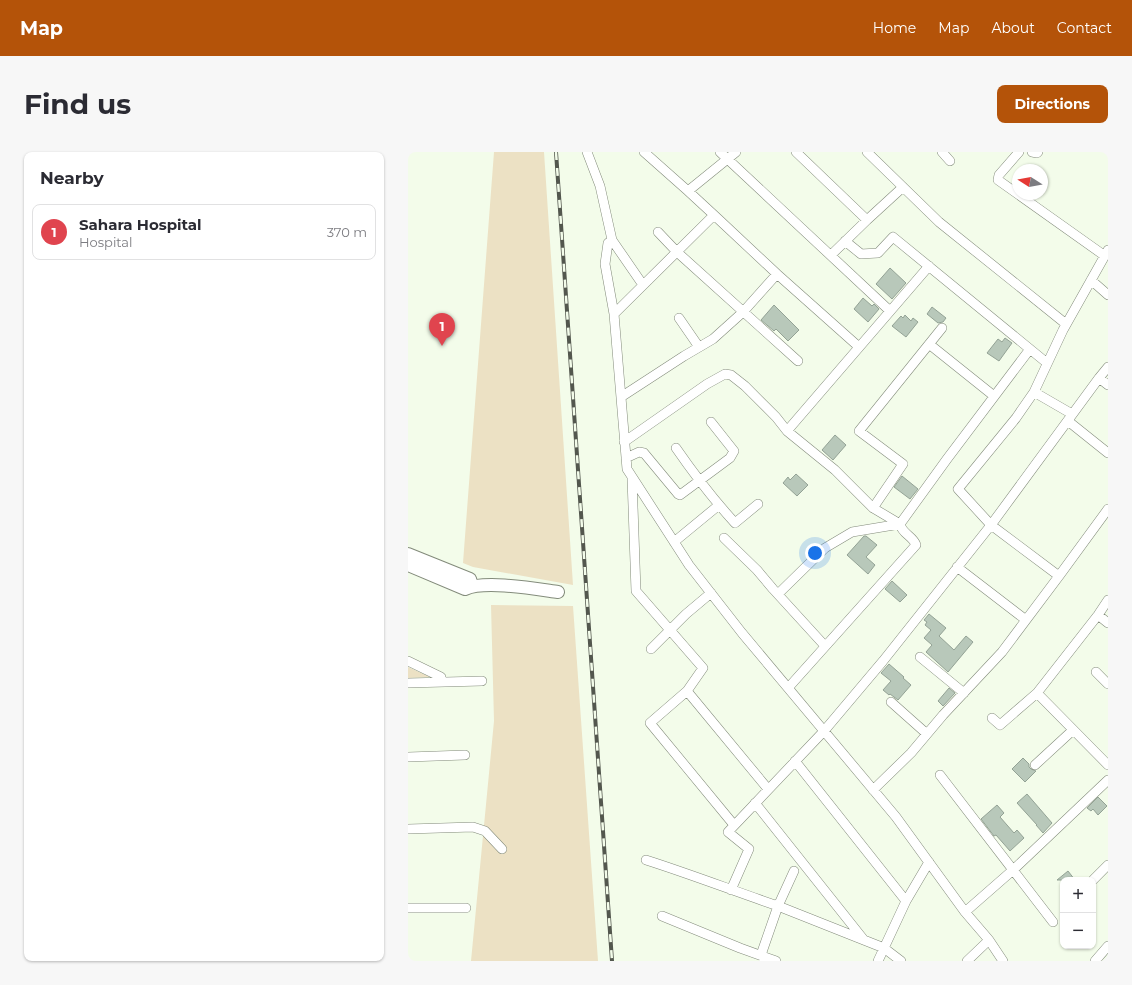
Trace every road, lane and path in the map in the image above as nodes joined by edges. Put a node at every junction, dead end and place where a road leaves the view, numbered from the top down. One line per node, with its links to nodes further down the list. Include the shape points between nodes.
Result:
1 (587, 152): 18 (street, via 600,186)
2 (644, 152): 14 (street)
3 (720, 152): 11 (street)
4 (736, 152): 11 (street)
5 (796, 152): 16 (street)
6 (867, 152): 13 (street)
7 (942, 152): 12 (street)
8 (1019, 152): 21 (street, via 999,175 998,180)
9 (1032, 152): 10 (street)
10 (1038, 152)
11 (728, 158): 14 (street); 22 (street)
12 (950, 160)
13 (904, 187): 16 (street); 32 (street, via 939,222)
14 (688, 191): 15 (street)
15 (714, 215): 20 (street); 24 (street)
16 (867, 220): 19 (street)
17 (658, 232): 20 (street)
18 (612, 240): 26 (street); 30 (street, via 608,243 605,264)
19 (844, 241): 22 (street); 23 (street, via 861,254 878,253 893,237)
20 (677, 252): 26 (street); 29 (street)
21 (1106, 253): 25 (street)
22 (830, 255): 28 (street)
23 (928, 266): 28 (street); 37 (street)
24 (776, 274): 29 (street); 36 (street)
25 (1091, 280): 27 (street); 32 (street)
26 (643, 285): 30 (street)
27 (1108, 295)
28 (890, 311): 36 (street)
29 (743, 312): 35 (street, via 713,339); 38 (street)
30 (614, 314): 45 (street)
31 (680, 318): 35 (street)
32 (1066, 324): 39 (street)
33 (942, 328): 34 (street)
34 (930, 344): 44 (street); 57 (street, via 859,431 903,464)
35 (699, 347): 45 (street)
36 (859, 347): 48 (street)
37 (1030, 349): 39 (street); 44 (street)
38 (798, 361)
39 (1047, 363): 43 (street)
40 (1108, 367): 41 (street)
41 (1099, 378): 42 (street); 46 (street)
42 (1108, 385)
43 (1034, 392): 46 (street); 60 (street, via 958,489)
44 (994, 396): 59 (street)
45 (621, 397): 49 (street)
46 (1070, 418): 51 (street); 60 (street)
47 (711, 422): 54 (street, via 734,451 730,458)
48 (787, 431): 49 (street, via 745,386 731,375 725,374); 57 (street, via 835,470)
49 (624, 442): 52 (street)
50 (676, 448): 54 (street)
51 (1108, 453)
52 (626, 458): 53 (street, via 626,469); 54 (street, via 639,452 644,453 678,494)
53 (632, 477): 62 (street); 75 (street, via 636,591)
54 (699, 481): 56 (street)
55 (758, 504): 56 (street, via 735,523)
56 (719, 505): 62 (street)
57 (873, 508): 59 (street)
58 (1108, 509): 66 (street)
59 (900, 524): 70 (street, via 852,532 825,548); 76 (street, via 902,530 916,545)
60 (991, 525): 65 (street); 66 (street)
61 (724, 538): 70 (street)
62 (674, 542): 69 (street)
63 (408, 554): 67 (street, via 470,579)
64 (408, 566): 67 (street, via 465,589)
65 (957, 567): 73 (street); 92 (street)
66 (1058, 576): 73 (street)
67 (472, 586): 68 (street, via 508,586)
68 (558, 592)
69 (711, 593): 75 (street); 85 (street)
70 (778, 594): 76 (street)
71 (1108, 600): 72 (street)
72 (1098, 615): 74 (street); 88 (street)
73 (1026, 620): 87 (street, via 1002,652)
74 (1108, 623)
75 (671, 630): 77 (street); 86 (street, via 703,668)
76 (825, 646): 85 (street)
77 (652, 648)
78 (920, 657): 87 (street)
79 (408, 661): 82 (street, via 441,677)
80 (1096, 672): 84 (street)
81 (482, 681): 82 (street)
82 (441, 682): 83 (street)
83 (408, 683)
84 (1108, 684)
85 (788, 688): 92 (street)
86 (686, 691): 101 (street); 104 (street, via 650,723)
87 (964, 693): 93 (street)
88 (1037, 693): 90 (street, via 1000,725); 91 (street)
89 (891, 702): 93 (street)
90 (992, 718)
91 (1073, 730): 96 (street); 98 (street)
92 (824, 731): 97 (street); 102 (street)
93 (927, 734): 102 (street)
94 (466, 755): 95 (street)
95 (408, 757)
96 (1106, 760)
97 (795, 761): 101 (street); 114 (street)
98 (1035, 765)
99 (940, 775): 110 (street)
100 (1108, 780): 110 (street)
101 (768, 789): 103 (street)
102 (873, 790): 108 (street)
103 (755, 803): 104 (street); 121 (street)
104 (734, 825): 113 (street, via 728,832 749,849)
105 (408, 829): 106 (street, via 473,826 485,831)
106 (502, 849)
107 (646, 860): 113 (street)
108 (929, 862): 114 (street); 118 (street)
109 (1108, 865): 112 (street)
110 (1013, 870): 118 (street); 120 (street)
111 (794, 871): 115 (street)
112 (1096, 877)
113 (731, 890): 115 (street)
114 (906, 900): 124 (street)
115 (778, 906): 121 (street); 125 (street, via 762,952)
116 (408, 908): 117 (street)
117 (466, 908)
118 (966, 912): 122 (street)
119 (662, 916): 125 (street)
120 (1053, 922)
121 (864, 940): 124 (street)
122 (989, 940): 129 (street); 130 (street)
123 (1108, 946): 131 (street)
124 (884, 948): 127 (street); 128 (street)
125 (764, 959): 126 (street)
126 (776, 961)
127 (878, 961)
128 (901, 961)
129 (967, 961)
130 (1003, 961)
131 (1095, 961)

